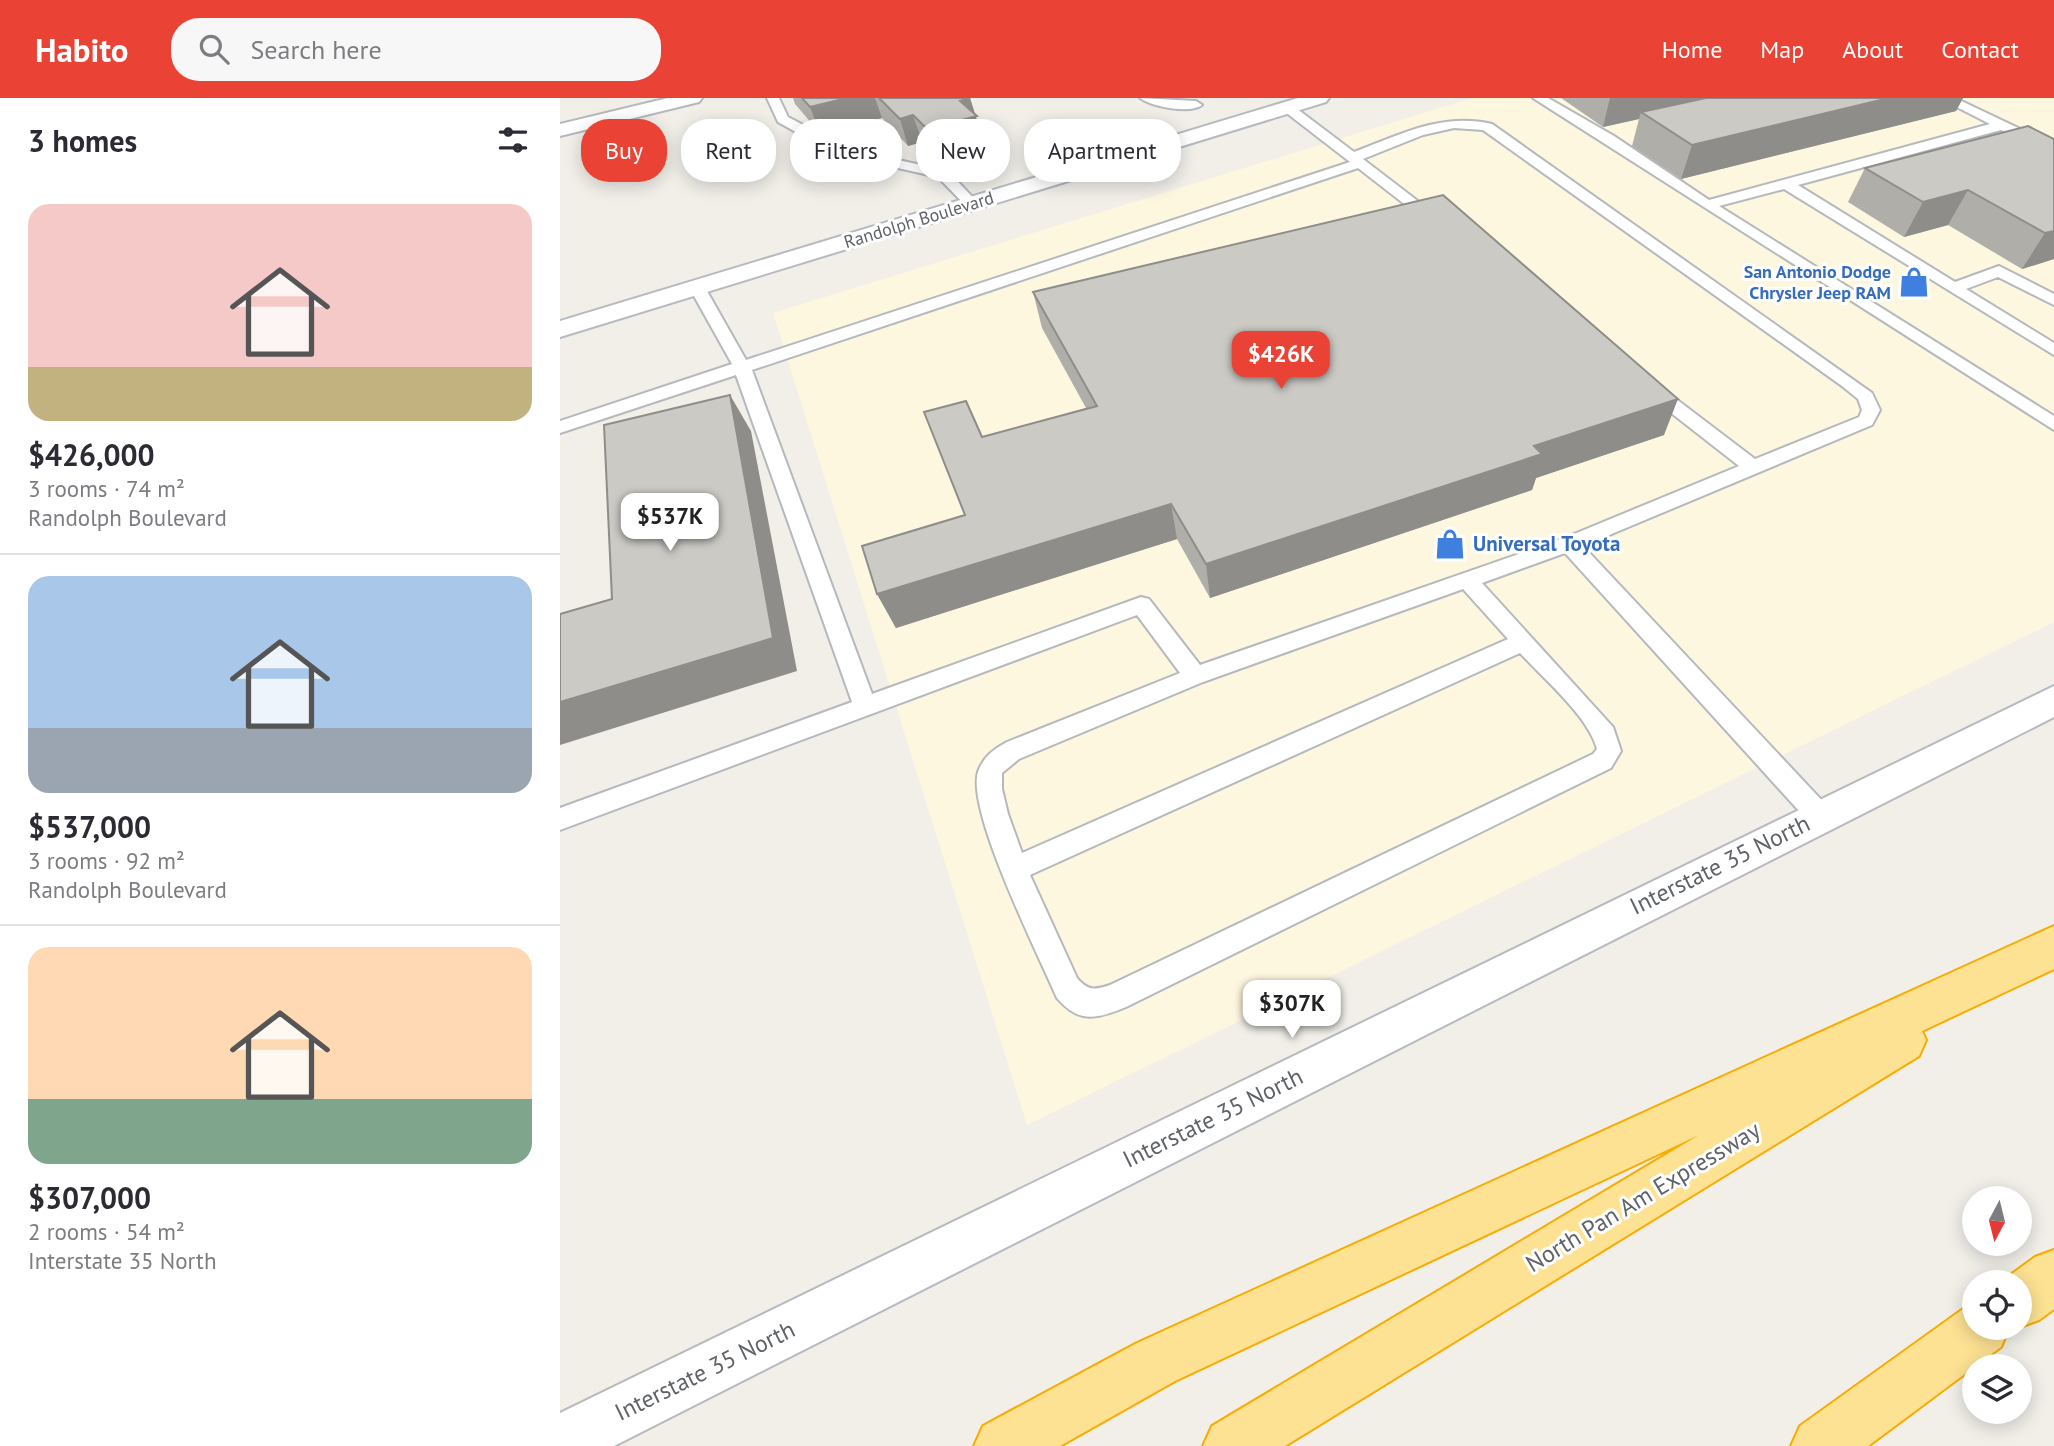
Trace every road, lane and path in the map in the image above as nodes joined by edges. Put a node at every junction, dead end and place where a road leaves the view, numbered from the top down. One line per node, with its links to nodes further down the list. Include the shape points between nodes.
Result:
1 (692, 98): 10 (street)
2 (773, 98): 16 (lane, via 783,119 824,142 845,152 943,174)
3 (1146, 98): 8 (lane)
4 (1319, 98): 7 (street, Randolph Boulevard)
5 (1539, 98): 17 (lane, via 1616,137)
6 (1945, 98): 9 (lane)
7 (1287, 108): 8 (street, Randolph Boulevard); 14 (lane)
8 (1204, 113): 16 (street, Randolph Boulevard)
9 (2003, 125): 12 (lane); 15 (lane)
10 (560, 130)
11 (2054, 137): 12 (lane)
12 (2039, 142): 13 (lane)
13 (2054, 150)
14 (1356, 160): 18 (lane); 24 (lane); 28 (lane, via 1441,127 1459,123 1487,127 1866,397 1871,410 1866,421)
15 (1786, 184): 17 (lane); 20 (lane)
16 (972, 204): 19 (street, Randolph Boulevard)
17 (1707, 205): 26 (lane)
18 (1447, 231)
19 (697, 287): 22 (street, Randolph Boulevard); 24 (lane)
20 (1957, 287): 21 (lane, via 1999,271); 23 (lane)
21 (2054, 300)
22 (560, 329)
23 (2054, 350)
24 (742, 367): 27 (lane); 34 (lane)
25 (1633, 374): 28 (lane)
26 (2054, 424)
27 (560, 427)
28 (1753, 467): 29 (lane)
29 (1569, 544): 30 (lane); 35 (lane)
30 (1467, 580): 31 (lane); 32 (lane)
31 (1522, 642): 37 (lane); 37 (lane, via 1605,734 1609,751 1602,761 1116,997 1096,1004 1078,1001 1067,988)
32 (1195, 676): 34 (lane, via 1141,605); 37 (lane, via 1003,755 989,774 990,799)
33 (2054, 700): 35 (street, Interstate 35 North)
34 (865, 706): 36 (lane)
35 (1819, 815): 42 (street, Interstate 35 North)
36 (560, 819)
37 (1015, 869)
38 (2054, 948): 43 (highway, via 1156,1362); 44 (highway, North Pan Am Expressway)
39 (2054, 1276): 40 (highway)
40 (2032, 1292)
41 (1966, 1340): 45 (highway)
42 (560, 1443)
43 (1003, 1446)
44 (1232, 1446)
45 (1820, 1446)

